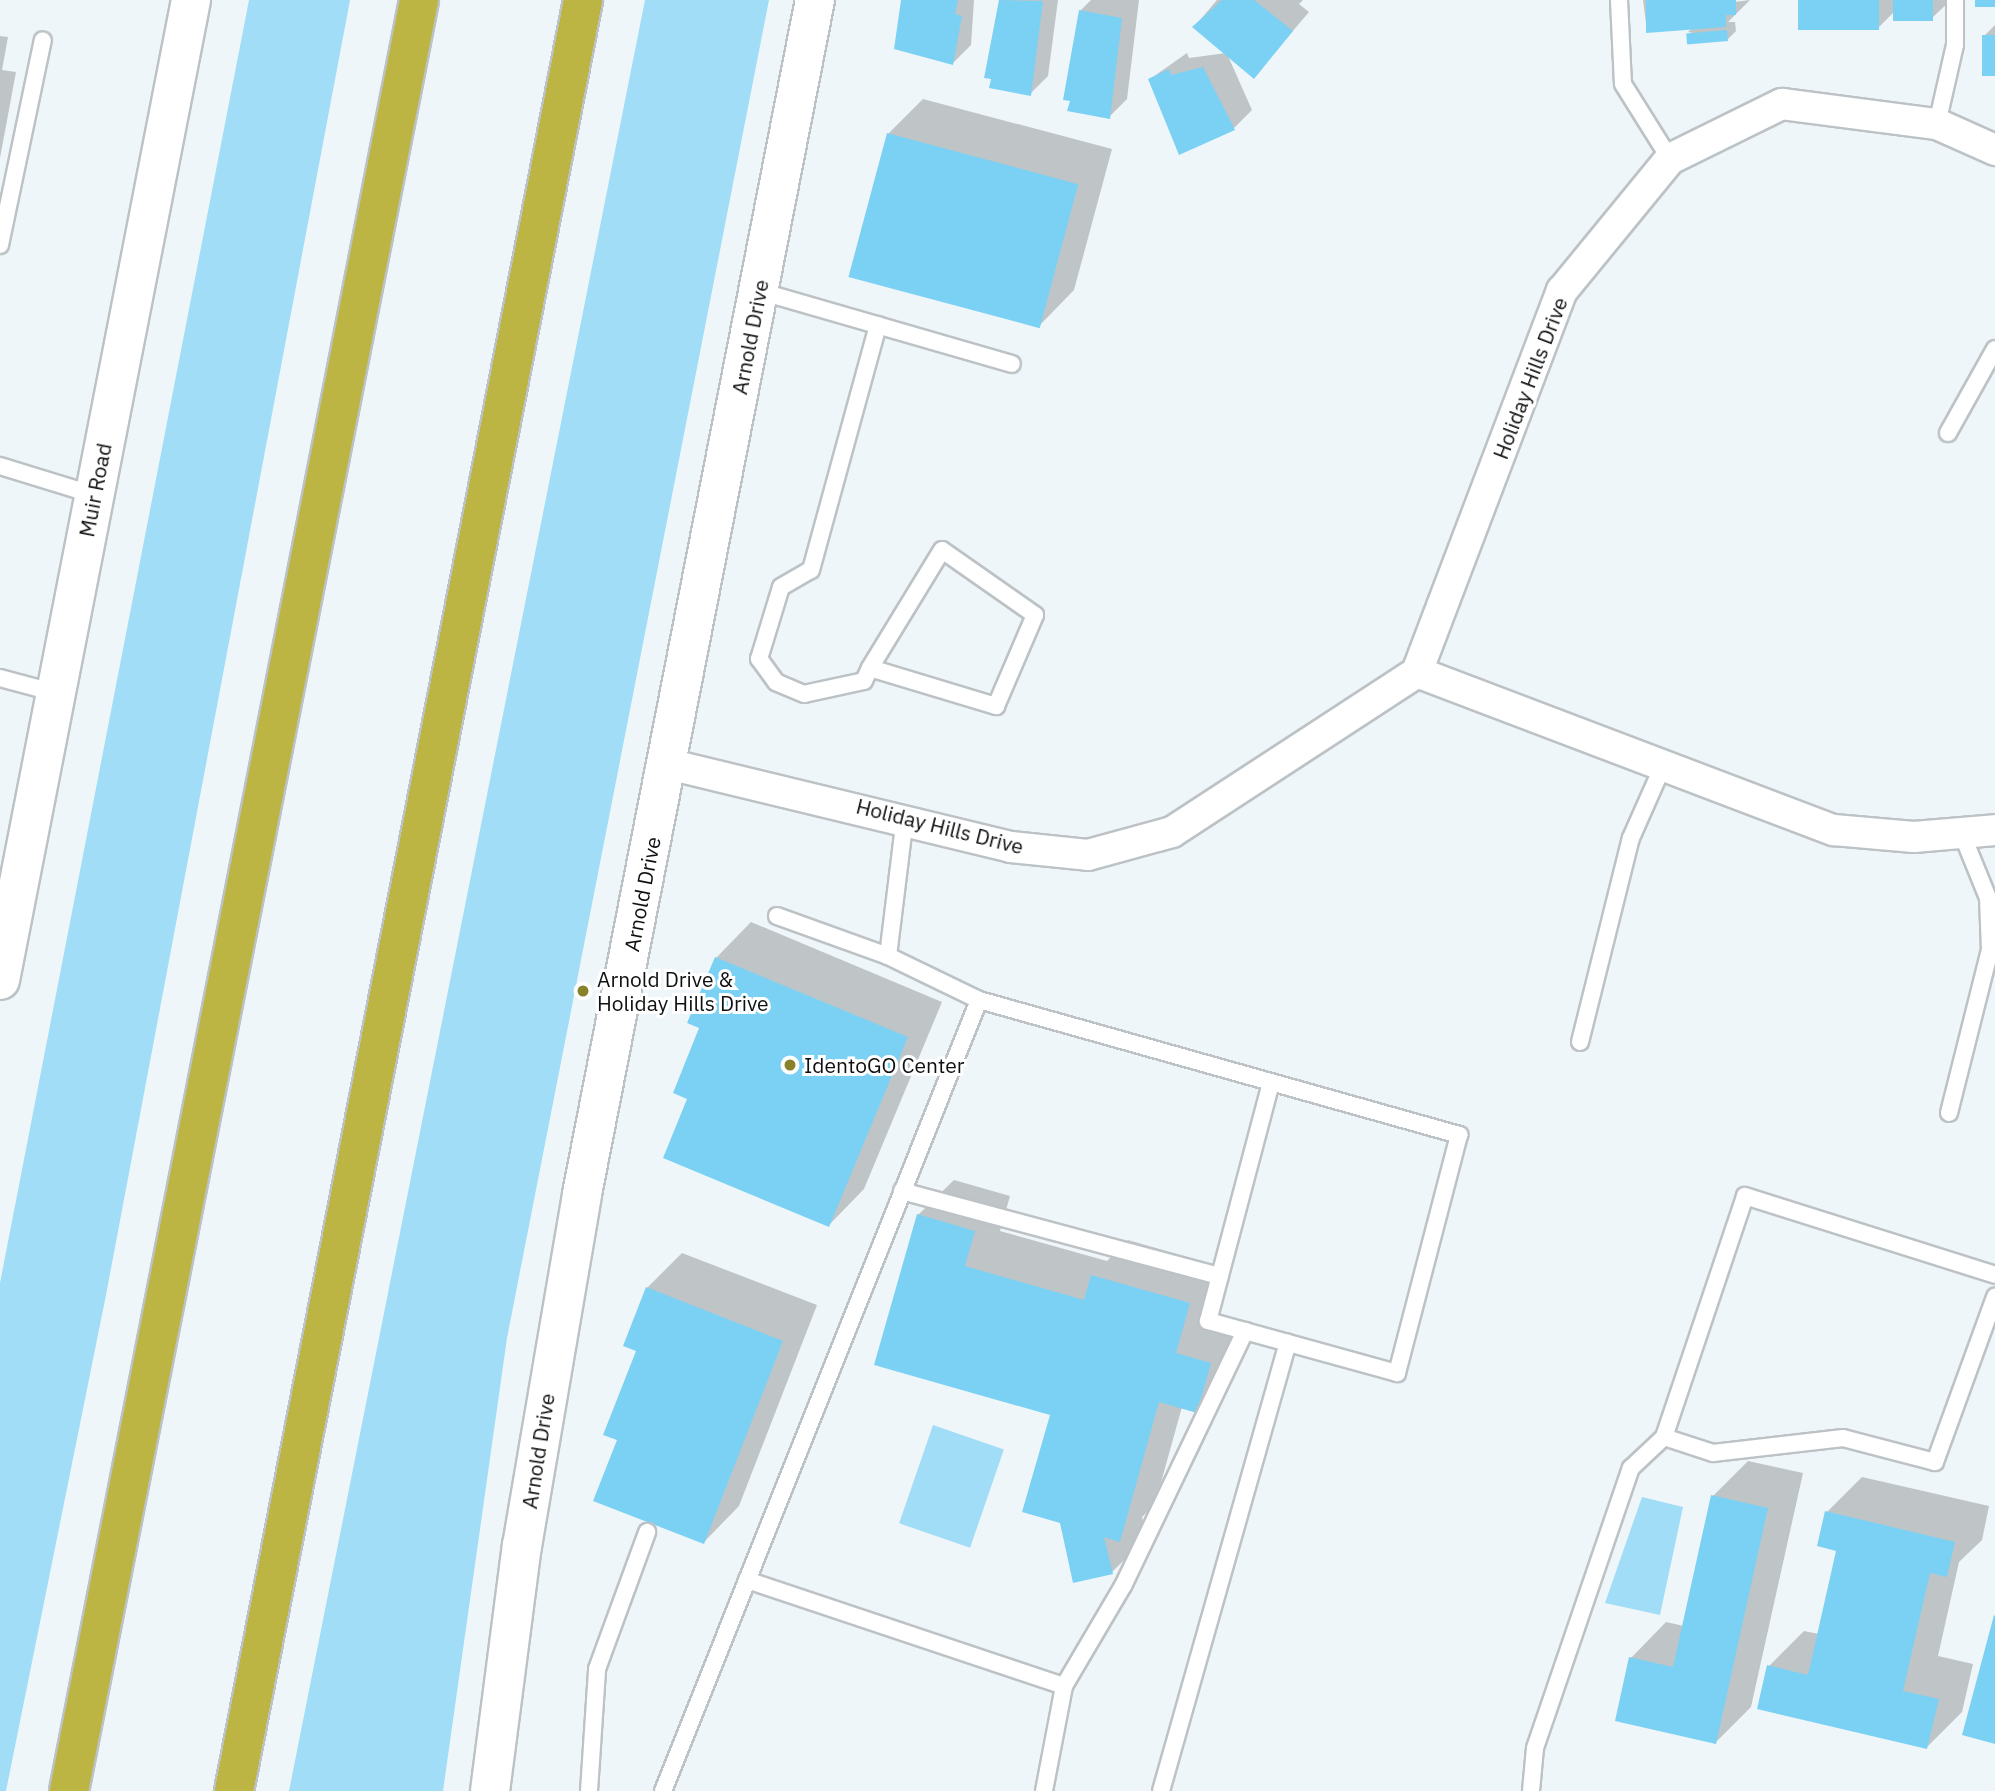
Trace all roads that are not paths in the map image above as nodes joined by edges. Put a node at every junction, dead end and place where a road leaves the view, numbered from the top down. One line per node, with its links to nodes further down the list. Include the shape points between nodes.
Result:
1 (191, 0): 18 (street, Muir Road)
2 (419, 0): 45 (highway)
3 (583, 0): 46 (highway)
4 (815, 0): 12 (street, Arnold Drive)
5 (1619, 0): 10 (lane, via 1623,84)
6 (1955, 0): 8 (lane, via 1955,45)
7 (43, 40): 11 (lane)
8 (1937, 124): 9 (street, Holiday Hills Drive); 10 (street, Holiday Hills Drive, via 1782,104)
9 (1995, 150)
10 (1670, 159): 20 (street, Holiday Hills Drive, via 1562,291)
11 (0, 245)
12 (759, 291): 13 (lane); 23 (street, Arnold Drive)
13 (878, 325): 15 (lane); 19 (lane, via 811,570 781,587 759,659 776,682 804,694 864,681)
14 (1995, 348): 16 (lane)
15 (1012, 363)
16 (1948, 433)
17 (0, 466): 18 (lane)
18 (94, 495): 22 (street, Muir Road)
19 (870, 667): 19 (lane, via 942,550 1035,615 996,706)
20 (1417, 672): 24 (street); 25 (street, Holiday Hills Drive, via 1172,832 1088,855 1011,846)
21 (0, 678): 22 (lane)
22 (55, 693): 30 (street, Muir Road)
23 (667, 764): 25 (street, Holiday Hills Drive); 47 (street, Arnold Drive, via 555,1349)
24 (1662, 768): 27 (street, via 1834,830); 32 (lane, via 1631,838)
25 (905, 817): 29 (lane)
26 (1995, 830): 27 (street)
27 (1962, 834): 34 (lane, via 1988,898 1990,950)
28 (777, 916): 29 (lane)
29 (888, 956): 31 (lane)
30 (0, 980)
31 (979, 1000): 33 (lane); 35 (lane)
32 (1580, 1042)
33 (1271, 1082): 37 (lane); 40 (lane, via 1459,1135 1396,1373)
34 (1949, 1113)
35 (902, 1191): 37 (lane); 43 (lane)
36 (1995, 1275): 41 (lane, via 1745,1196)
37 (1220, 1276): 39 (lane, via 1208,1321)
38 (1995, 1297): 41 (lane, via 1935,1462 1843,1438 1713,1453)
39 (1245, 1331): 40 (lane); 44 (lane, via 1123,1586)
40 (1288, 1343): 51 (lane)
41 (1664, 1437): 52 (lane, via 1631,1468 1535,1748)
42 (647, 1532): 48 (lane, via 597,1669)
43 (747, 1580): 44 (lane); 49 (lane)
44 (1064, 1686): 50 (lane)
45 (69, 1791)
46 (234, 1791)
47 (490, 1791)
48 (589, 1791)
49 (663, 1791)
50 (1044, 1791)
51 (1161, 1791)
52 (1531, 1791)

